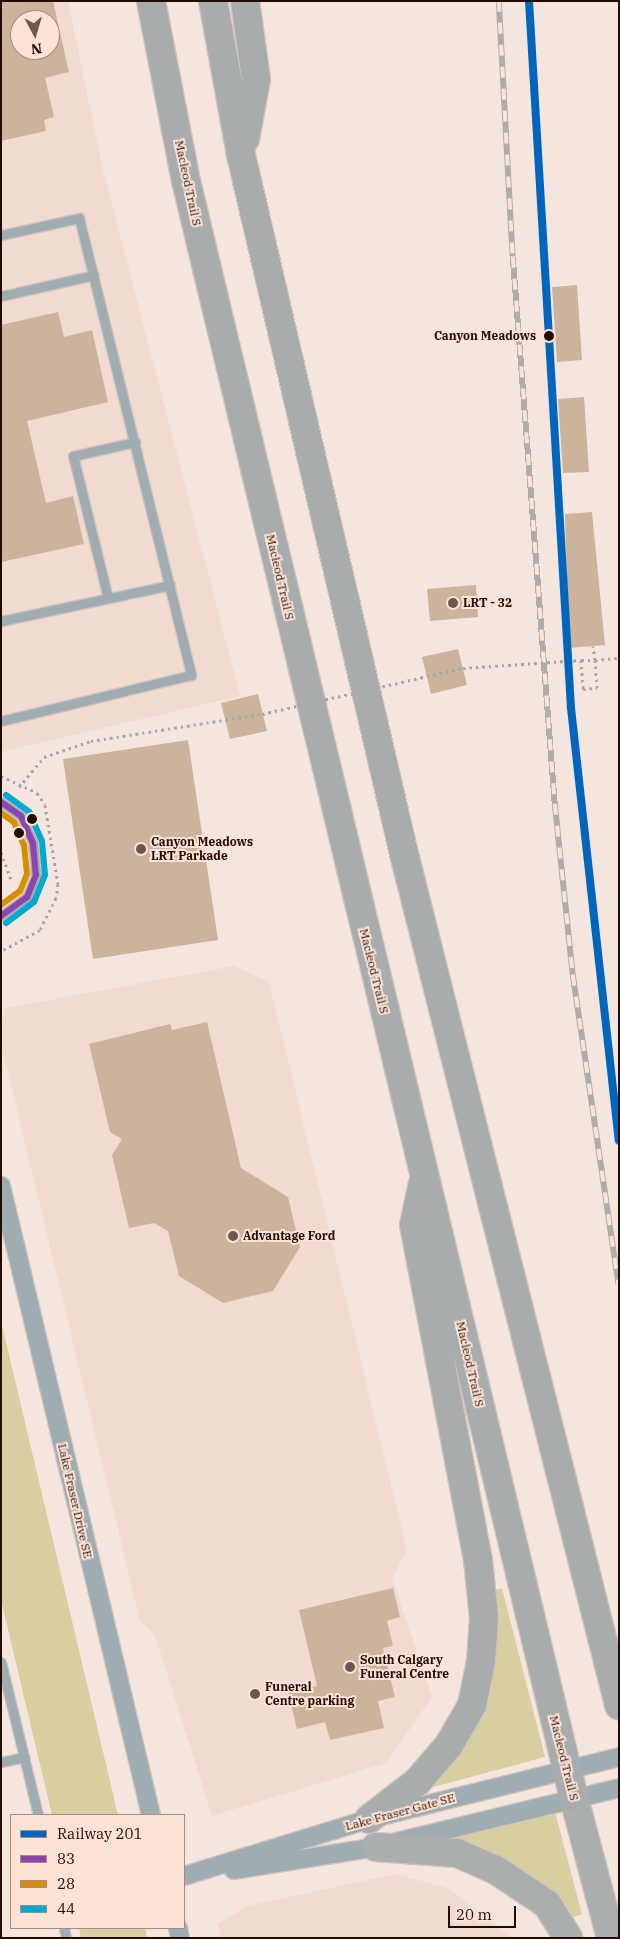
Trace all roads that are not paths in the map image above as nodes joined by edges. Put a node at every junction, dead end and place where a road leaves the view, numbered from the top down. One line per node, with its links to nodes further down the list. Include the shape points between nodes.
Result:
1 (151, 1): 15 (highway, Macleod Trail S, via 186,181)
2 (213, 1): 4 (highway)
3 (245, 1): 4 (highway, via 256,79)
4 (242, 155): 18 (highway, via 405,858)
5 (1, 235): 6 (lane, via 79,218)
6 (94, 275): 7 (lane); 8 (lane)
7 (1, 296)
8 (135, 442): 9 (lane); 10 (lane, via 73,456)
9 (170, 585): 10 (lane); 12 (lane, via 191,675)
10 (108, 598): 11 (lane)
11 (1, 621)
12 (1, 721)
13 (1, 802): 14 (lane, via 21,816 33,843 36,875 27,897)
14 (2, 913)
15 (425, 1174): 22 (highway, Macleod Trail S); 27 (highway, via 414,1225 478,1560 484,1618 481,1661 472,1705 448,1745 418,1781)
16 (1, 1186): 26 (street, Lake Fraser Drive SE)
17 (1, 1662): 19 (lane)
18 (619, 1705)
19 (24, 1757): 21 (lane); 25 (lane)
20 (619, 1757): 22 (street, Lake Fraser Gate SE)
21 (1, 1762)
22 (567, 1770): 24 (highway, Macleod Trail S); 27 (street, Lake Fraser Gate SE)
23 (619, 1788): 24 (street, Lake Fraser Gate SE)
24 (574, 1798): 28 (street, Lake Fraser Gate SE); 32 (highway, Macleod Trail S)
25 (38, 1814)
26 (151, 1814)
27 (369, 1819): 29 (street, Lake Fraser Gate SE)
28 (376, 1847): 30 (street, Lake Fraser Gate SE); 31 (highway, via 457,1853 496,1870 547,1904)
29 (185, 1877)
30 (185, 1877)
31 (568, 1938)
32 (611, 1938)

